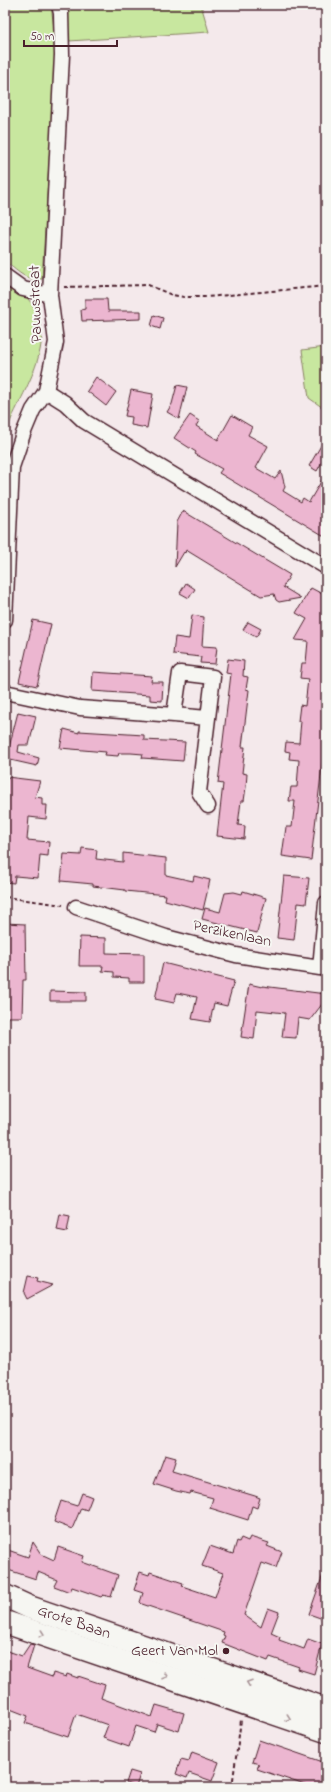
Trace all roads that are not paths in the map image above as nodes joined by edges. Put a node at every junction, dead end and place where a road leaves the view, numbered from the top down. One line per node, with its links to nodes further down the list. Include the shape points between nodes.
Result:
1 (59, 5): 3 (street, Pauwstraat, via 62,55)
2 (5, 276): 3 (street, via 23,289)
3 (51, 291): 4 (street, Pauwstraat, via 56,342)
4 (46, 390): 5 (street, via 66,403 84,422); 6 (street, Pauwstraat, via 30,416 12,467)
5 (326, 567)
6 (5, 620)
7 (5, 692): 8 (street, via 80,708)
8 (174, 715): 9 (street); 9 (street, via 180,673 213,677)
9 (207, 718): 10 (street, via 199,792)
10 (208, 806)
11 (326, 903): 13 (street, Perzikenlaan)
12 (76, 907): 13 (street, Perzikenlaan, via 166,937 228,953)
13 (323, 968)
14 (5, 1596): 16 (main road, Grote Baan, one-way to 14)
15 (5, 1622): 17 (main road, Grote Baan, one-way to 17)
16 (326, 1709)
17 (326, 1731)

